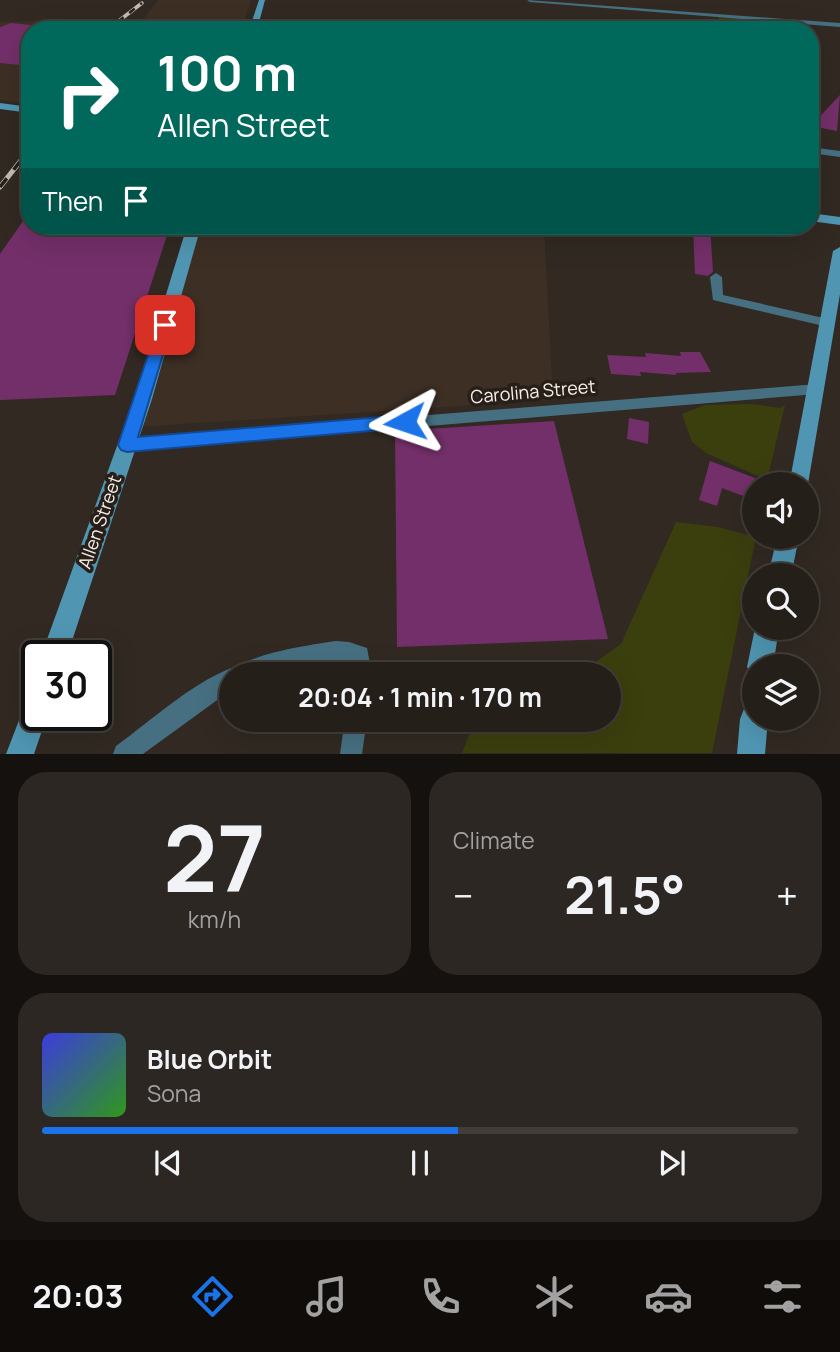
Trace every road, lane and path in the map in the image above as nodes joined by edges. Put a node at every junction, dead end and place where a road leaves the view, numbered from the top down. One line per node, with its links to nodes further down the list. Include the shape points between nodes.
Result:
1 (262, 0): 5 (street)
2 (530, 0): 4 (street)
3 (632, 0): 4 (street)
4 (631, 8): 6 (street)
5 (256, 21)
6 (791, 21)
7 (819, 23): 8 (street)
8 (840, 25)
9 (0, 106): 10 (street)
10 (21, 109)
11 (819, 151): 12 (street)
12 (840, 154)
13 (819, 218): 14 (street)
14 (840, 221)
15 (191, 235): 20 (street, Allen Street)
16 (840, 254): 18 (street)
17 (716, 277): 18 (street, via 717,297)
18 (828, 323): 19 (street)
19 (817, 389): 20 (street, Carolina Street); 21 (street)
20 (127, 445): 22 (street, Allen Street)
21 (801, 472)
22 (60, 640)
23 (277, 662): 24 (street, via 350,651 360,655)
24 (361, 662)
25 (219, 685): 30 (street)
26 (28, 731): 29 (street)
27 (753, 731): 32 (street)
28 (354, 732): 31 (street)
29 (20, 754)
30 (124, 754)
31 (351, 754)
32 (751, 754)

